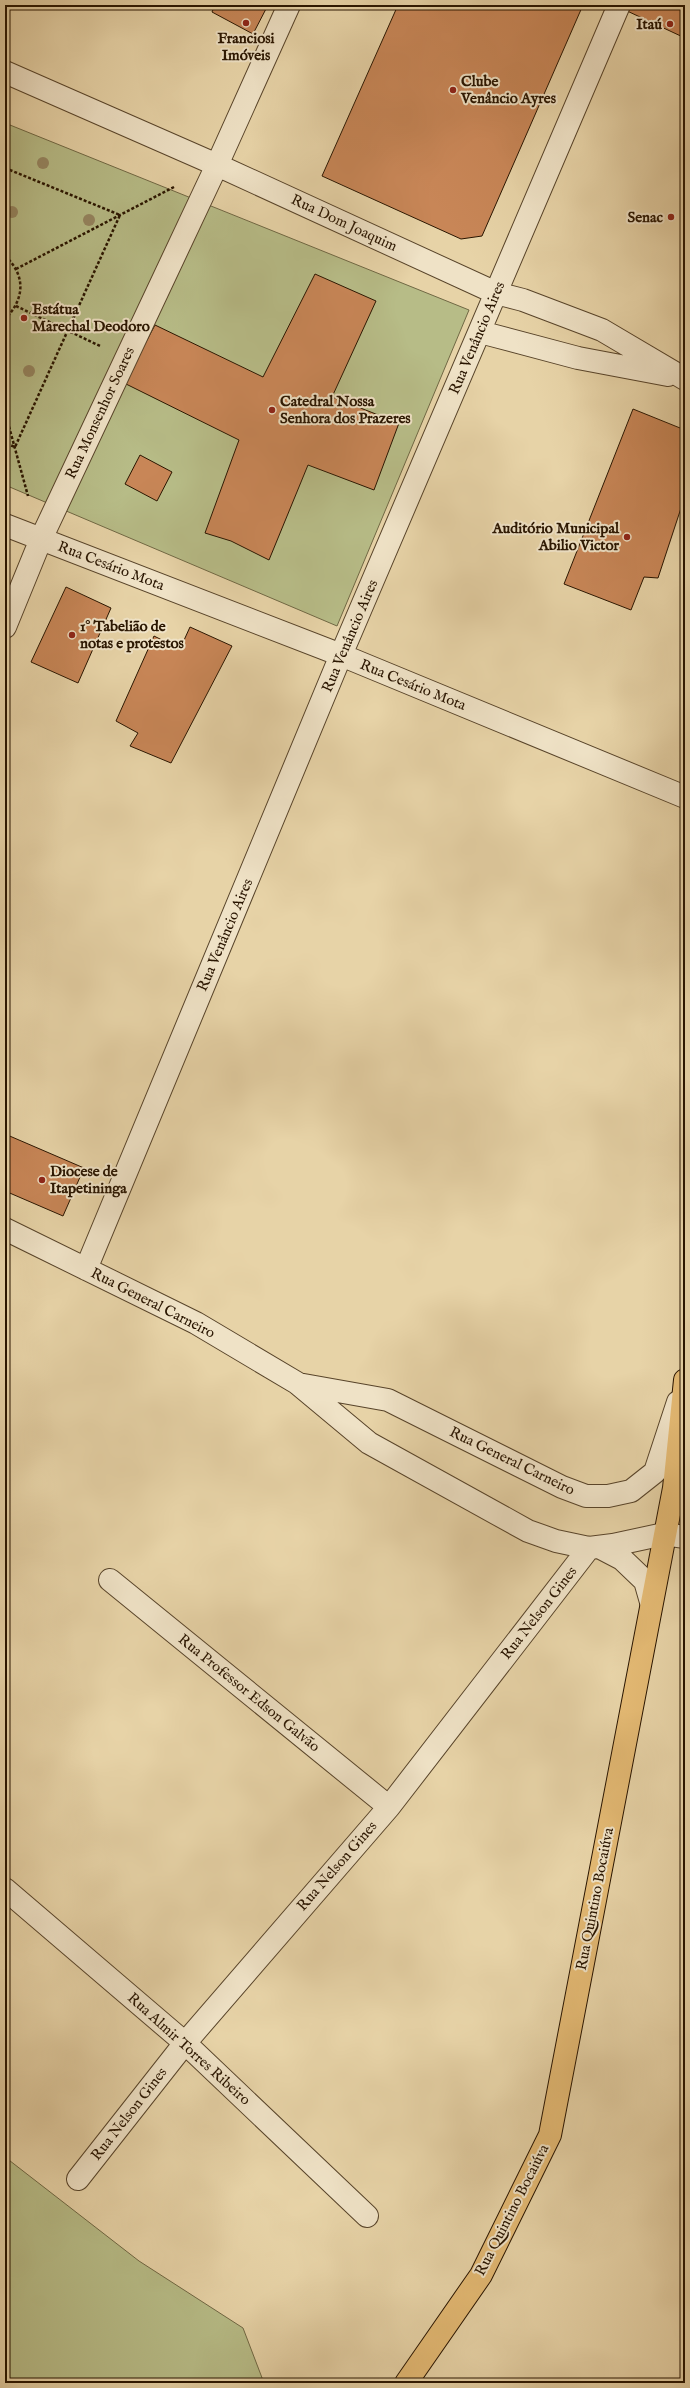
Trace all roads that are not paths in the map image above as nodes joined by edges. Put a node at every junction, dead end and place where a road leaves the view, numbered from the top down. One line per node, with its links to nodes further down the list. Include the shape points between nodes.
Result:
1 (289, 5): 4 (street, Rua Monsenhor Soares)
2 (620, 5): 5 (street, Rua Venâncio Aires)
3 (5, 72): 4 (street, Rua Dom Joaquim)
4 (217, 165): 5 (street, Rua Dom Joaquim); 9 (street, Rua Monsenhor Soares)
5 (496, 293): 6 (street, Rua Venâncio Aires); 7 (street, Rua Dom Joaquim, via 523,300 602,330)
6 (480, 332): 7 (street, Rua Dom Joaquim, via 578,358); 11 (street, Rua Venâncio Aires)
7 (683, 378)
8 (5, 525): 9 (street, Rua Cesário Mota)
9 (40, 539): 10 (street, Rua Monsenhor Soares); 11 (street, Rua Cesário Mota)
10 (5, 627)
11 (341, 656): 12 (street, Rua Cesário Mota); 14 (street, Rua Venâncio Aires)
12 (685, 797)
13 (5, 1229): 14 (street, Rua General Carneiro)
14 (86, 1269): 16 (street, Rua General Carneiro, via 196,1323)
15 (685, 1380): 16 (street, Rua General Carneiro, via 655,1472 631,1491 608,1496 586,1496 562,1487 388,1400); 17 (main road, Rua Quintino Bocaiúva, via 674,1488)
16 (297, 1383): 18 (street, Rua General Carneiro, via 369,1443 528,1531 556,1541)
17 (674, 1535): 18 (street, Rua General Carneiro); 20 (main road, Rua Quintino Bocaiúva)
18 (594, 1547): 20 (street, via 622,1559 645,1581); 21 (street, Rua Nelson Gines)
19 (110, 1580): 21 (street, Rua Professor Edson Galvão)
20 (651, 1602): 26 (main road, Rua Quintino Bocaiúva, via 550,2134 481,2275)
21 (389, 1807): 23 (street, Rua Nelson Gines)
22 (5, 1889): 23 (street, Rua Almir Torres Ribeiro)
23 (185, 2042): 24 (street, Rua Nelson Gines); 25 (street, Rua Almir Torres Ribeiro)
24 (78, 2179)
25 (367, 2216)
26 (406, 2383)

